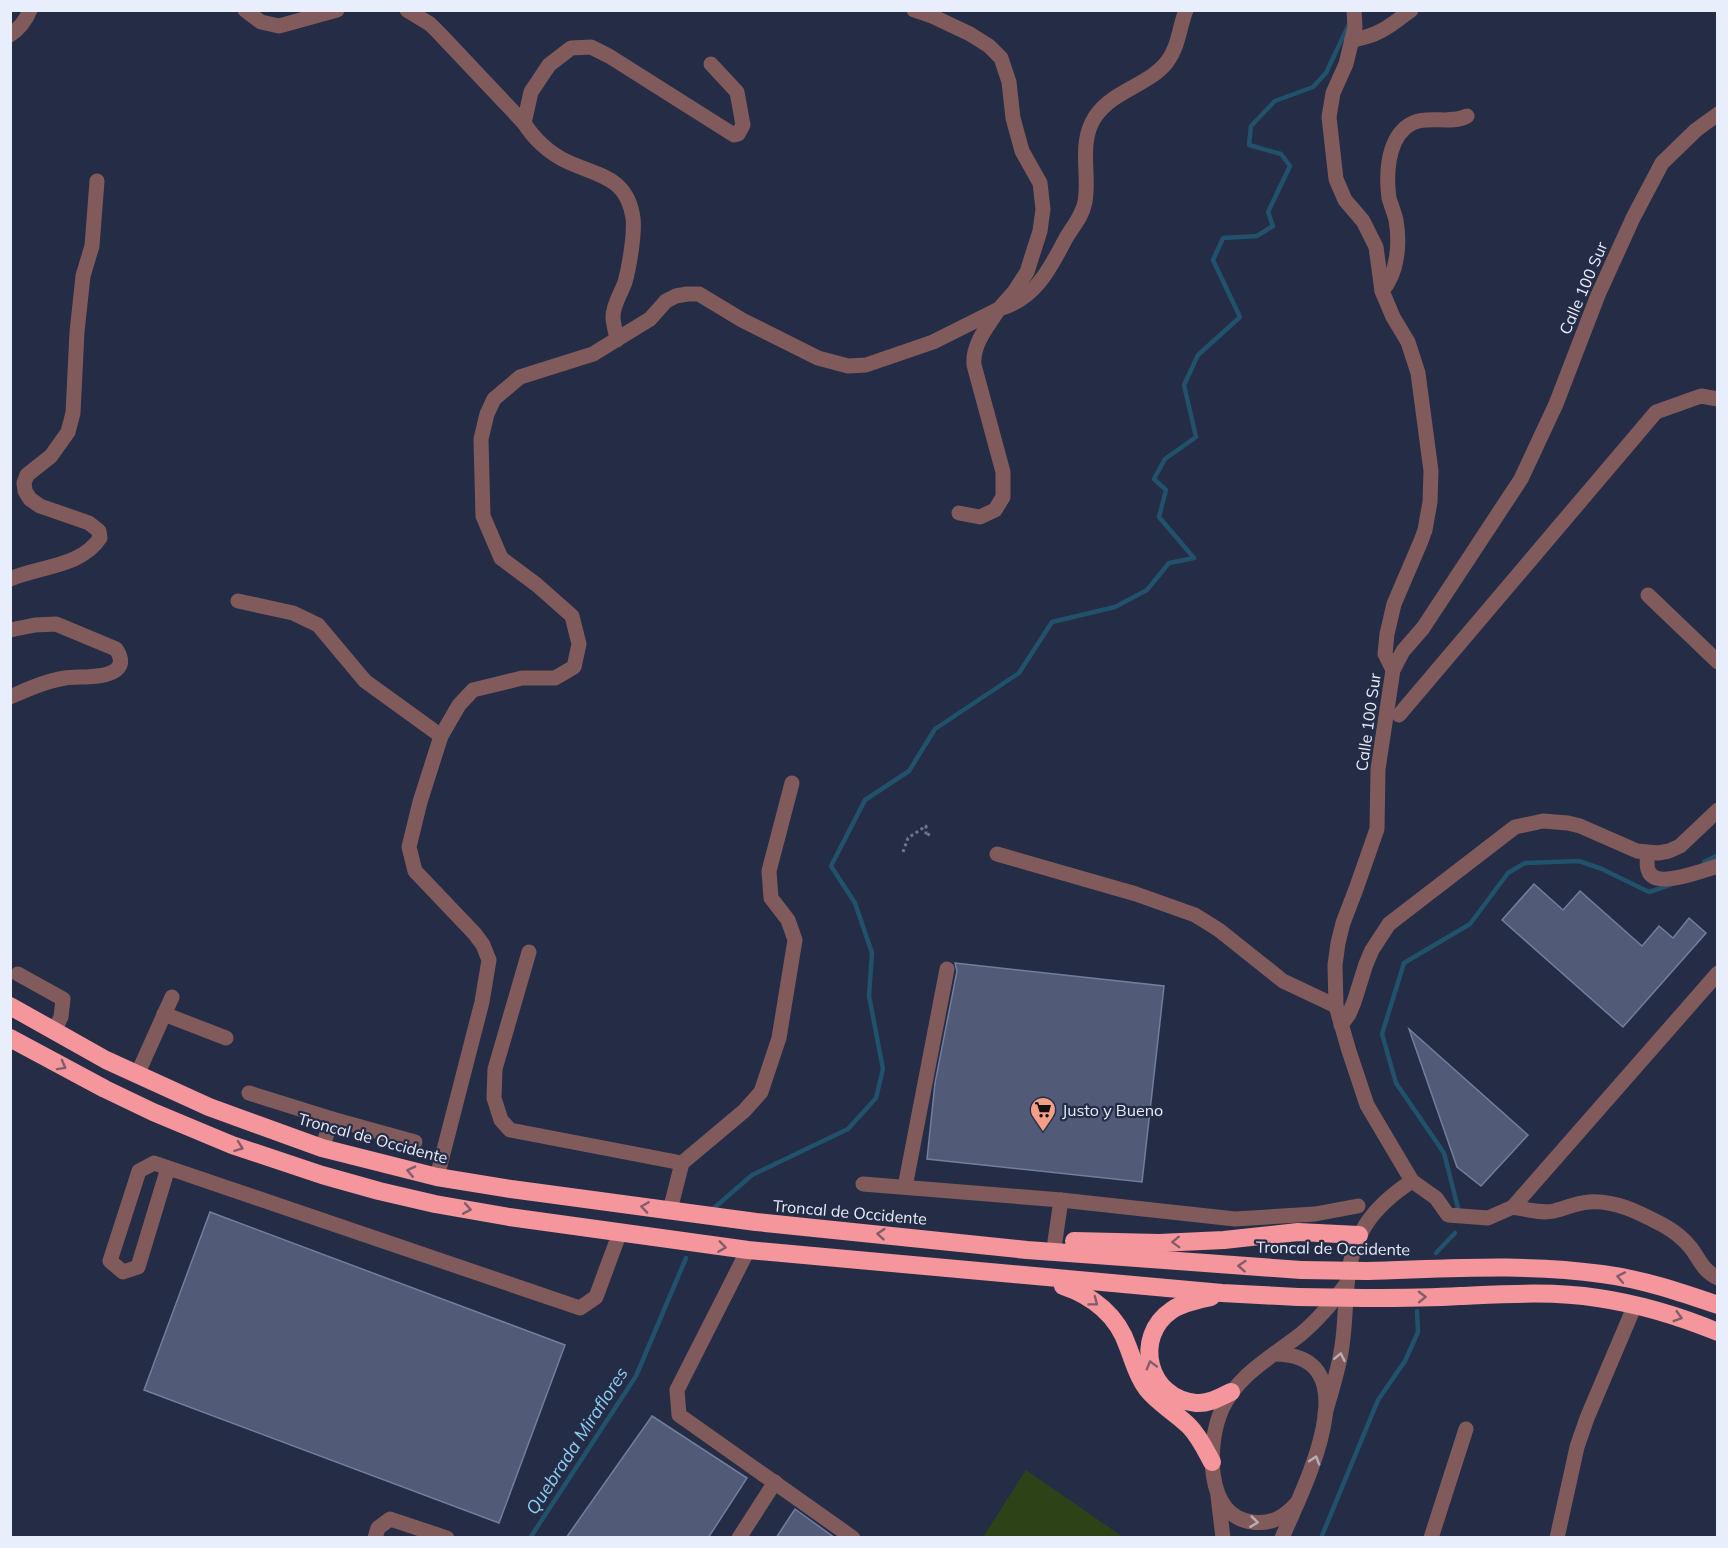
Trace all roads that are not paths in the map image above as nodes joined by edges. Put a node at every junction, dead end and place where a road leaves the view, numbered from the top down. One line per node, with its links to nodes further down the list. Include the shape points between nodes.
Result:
1 (30, 10): 10 (street)
2 (245, 10): 3 (street, via 261,22 279,26)
3 (337, 10)
4 (407, 10): 15 (street, via 430,24)
5 (914, 10): 9 (street)
6 (1186, 10): 18 (street, via 1177,44 1167,62 1154,75 1112,98 1091,124 1086,141 1083,213 1051,267 1034,289 1013,305)
7 (1354, 10): 11 (street)
8 (1411, 10): 11 (street, via 1383,32)
9 (928, 13): 18 (street, via 989,46 1001,58 1022,151 1040,183 1040,231 1027,273)
10 (10, 35)
11 (1352, 40): 17 (street, via 1333,93 1329,117 1336,179 1376,247)
12 (711, 64): 15 (street, via 737,92 743,125 738,134 591,47 572,48 549,65 531,92)
13 (1718, 114): 29 (street, Calle 100 Sur, via 1662,163 1598,295 1556,404 1521,479)
14 (1467, 116): 17 (street, via 1419,120 1404,129 1393,146 1388,175 1398,253 1388,285)
15 (524, 123): 19 (street, via 531,134 566,162 607,177 630,205 634,229 625,282 614,307)
16 (97, 181): 24 (street, via 92,246 83,276 77,332 73,413 68,432 24,483 30,499 89,523 99,531 100,538 85,552 61,564)
17 (1382, 291): 29 (street, via 1408,342 1418,373 1431,471 1425,530 1387,634 1385,654)
18 (999, 309): 19 (street, via 933,342 866,365 848,366 818,358 699,294 666,301 650,319); 23 (street, via 973,354 1003,471 1003,497 995,510 980,517)
19 (617, 340): 32 (street, via 592,354 520,377 494,399 481,439 483,516 501,558 572,616 579,644 574,667 555,678 522,678 473,690)
20 (1718, 386): 21 (street)
21 (1701, 396): 22 (street); 31 (street, via 1656,412)
22 (1718, 399)
23 (959, 513)
24 (10, 579)
25 (1648, 595): 28 (street)
26 (238, 600): 32 (street, via 293,613 318,625 365,681)
27 (10, 630): 30 (street, via 56,624 116,649 120,666 115,672 38,684)
28 (1718, 662)
29 (1393, 670): 44 (street, Calle 100 Sur, via 1378,769 1377,829 1338,943)
30 (10, 697)
31 (1399, 715)
32 (441, 736): 57 (street, via 409,847 415,872 475,933 489,960)
33 (792, 783): 55 (street, via 769,871 771,898 788,920 795,940 779,1038 761,1092)
34 (1718, 810): 35 (street, via 1680,846)
35 (1648, 853): 37 (street, via 1648,872 1659,879 1683,877); 46 (street, via 1568,823 1543,821 1515,827 1389,924 1372,950 1354,1002)
36 (997, 854): 44 (street, via 1196,915 1283,981)
37 (1718, 866)
38 (529, 952): 55 (street, via 495,1068 494,1098 501,1120 510,1130)
39 (947, 969): 60 (street)
40 (1718, 973): 63 (street)
41 (18, 974): 47 (street, via 63,999)
42 (172, 997): 45 (street)
43 (10, 1006): 47 (highway, Troncal de Occidente)
44 (1336, 1006): 46 (street, Calle 100 Sur)
45 (164, 1014): 49 (street); 50 (street)
46 (1341, 1025): 58 (street, Calle 100 Sur, via 1367,1105)
47 (54, 1031): 50 (highway, Troncal de Occidente)
48 (10, 1038): 65 (highway, one-way to 65, via 164,1117 322,1175 435,1204)
49 (226, 1038)
50 (137, 1075): 54 (highway, Troncal de Occidente, via 209,1107)
51 (249, 1093): 52 (street)
52 (332, 1119): 53 (street); 54 (street)
53 (415, 1142)
54 (322, 1148): 57 (highway, Troncal de Occidente, one-way to 54)
55 (682, 1163): 64 (street)
56 (168, 1168): 56 (street, via 154,1163 139,1171 110,1261 123,1272 138,1267); 65 (street, via 580,1308 596,1297)
57 (437, 1177): 64 (highway, Troncal de Occidente, one-way to 57)
58 (1412, 1181): 63 (street, Calle 100 Sur, via 1436,1198 1448,1215 1488,1218); 66 (street, via 1373,1213)
59 (862, 1184): 60 (street)
60 (905, 1187): 61 (street)
61 (1061, 1200): 62 (street, via 1235,1219 1315,1214); 68 (street)
62 (1358, 1206)
63 (1513, 1207): 71 (street, via 1542,1212 1591,1202 1629,1209 1672,1231 1690,1247 1704,1270)
64 (670, 1210): 67 (highway, Troncal de Occidente, one-way to 64)
65 (620, 1232): 69 (highway, one-way to 69)
66 (1359, 1235): 68 (highway, one-way to 68, via 1298,1232 1159,1243); 72 (street)
67 (918, 1238): 68 (highway); 75 (highway, Troncal de Occidente, one-way to 67, bridge, via 1642,1281 1570,1270 1300,1270)
68 (1055, 1240)
69 (747, 1250): 70 (highway); 82 (street, via 677,1390 679,1415)
70 (1020, 1276): 73 (highway); 81 (highway, one-way to 81, via 1084,1294 1111,1316 1148,1390 1190,1427)
71 (1718, 1278)
72 (1347, 1283): 77 (street, via 1330,1307); 79 (street, one-way to 72, via 1342,1346)
73 (1222, 1293): 74 (highway, one-way to 74, bridge, via 1364,1298 1556,1294); 78 (highway, one-way to 73, via 1209,1402 1182,1400 1159,1383 1148,1354 1154,1330 1168,1313)
74 (1635, 1305): 76 (highway, one-way to 76, via 1685,1318); 92 (street, via 1577,1447)
75 (1718, 1305)
76 (1718, 1332)
77 (1274, 1354): 78 (street); 79 (street, via 1289,1354 1316,1370 1324,1383)
78 (1231, 1392): 81 (street, via 1216,1426)
79 (1325, 1414): 84 (street, one-way to 79, via 1310,1475)
80 (1466, 1429): 91 (street)
81 (1212, 1461): 83 (street)
82 (775, 1482): 87 (street); 88 (street)
83 (1218, 1493): 84 (street, one-way to 84, via 1234,1516 1261,1524 1287,1514); 89 (street)
84 (1296, 1504): 90 (street)
85 (375, 1538): 86 (street, via 378,1528 390,1519)
86 (447, 1538)
87 (739, 1538)
88 (853, 1538)
89 (1223, 1538)
90 (1282, 1538)
91 (1431, 1538)
92 (1557, 1538)

